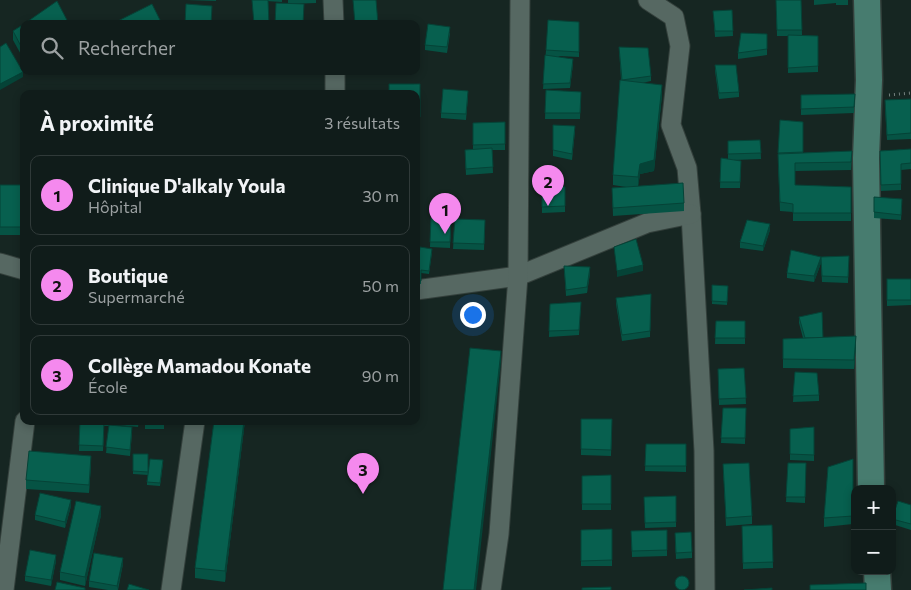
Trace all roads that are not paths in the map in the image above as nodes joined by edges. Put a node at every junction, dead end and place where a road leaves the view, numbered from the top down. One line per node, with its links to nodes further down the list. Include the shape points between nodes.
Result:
1 (333, 0): 5 (street)
2 (520, 0): 11 (street)
3 (648, 0): 8 (street, via 674,17 680,46 671,125 687,168)
4 (867, 0): 15 (street)
5 (334, 20)
6 (335, 75): 7 (street)
7 (335, 90)
8 (691, 214): 11 (street, via 647,223); 20 (street, via 704,451)
9 (0, 263): 10 (street)
10 (20, 269)
11 (518, 276): 12 (street); 19 (street, via 500,534)
12 (420, 289)
13 (25, 425): 17 (street)
14 (194, 425): 18 (street)
15 (871, 485)
16 (876, 575): 21 (street)
17 (4, 590)
18 (170, 590)
19 (491, 590)
20 (706, 590)
21 (878, 590)

